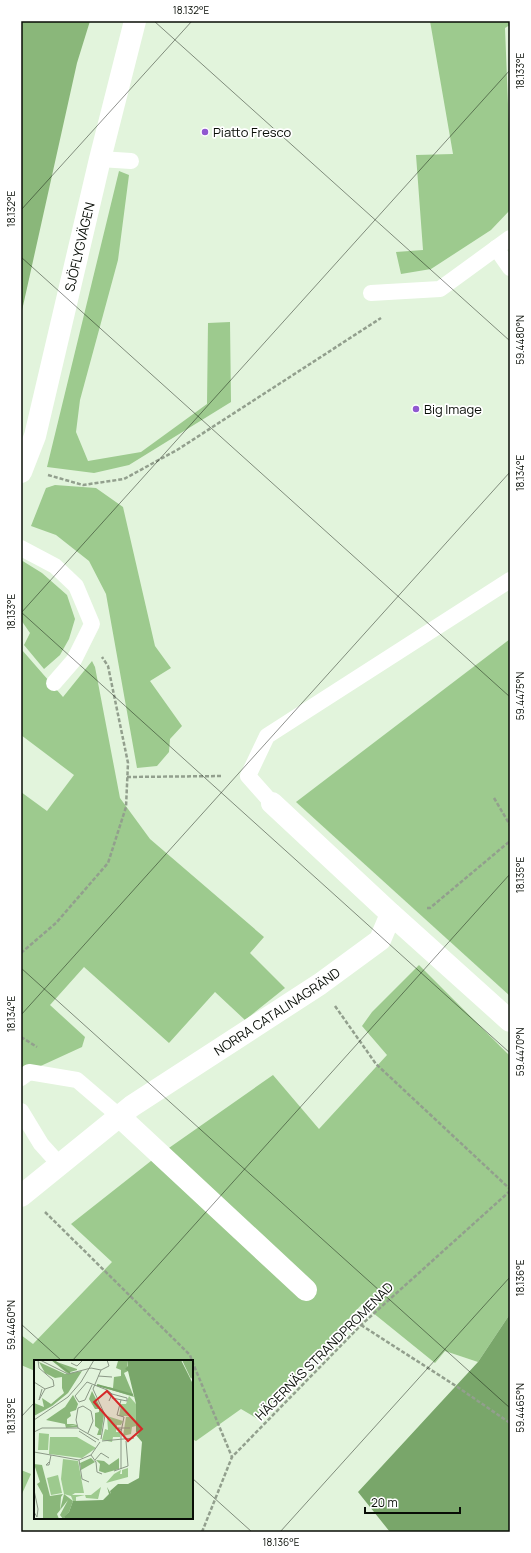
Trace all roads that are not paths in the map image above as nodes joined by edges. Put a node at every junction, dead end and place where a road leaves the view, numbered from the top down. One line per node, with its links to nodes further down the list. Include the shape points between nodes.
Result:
1 (135, 21): 2 (street, SJÖFLYGVÄGEN)
2 (100, 158): 3 (lane); 8 (street, SJÖFLYGVÄGEN, via 35,436)
3 (131, 161)
4 (510, 238): 5 (lane)
5 (496, 248): 6 (lane); 7 (lane, via 440,289)
6 (510, 268)
7 (371, 293)
8 (22, 470)
9 (21, 548): 11 (lane, via 55,566 76,586 92,624 74,660)
10 (510, 580): 12 (lane, via 267,736 248,776)
11 (54, 683)
12 (272, 803): 13 (street)
13 (391, 914): 14 (street); 17 (street, NORRA CATALINAGRÄND, via 380,940 320,984)
14 (510, 1021)
15 (21, 1078): 17 (lane, via 29,1072 77,1080)
16 (21, 1111): 18 (lane, via 41,1144)
17 (119, 1116): 18 (street, NORRA CATALINAGRÄND); 20 (street)
18 (59, 1164): 19 (street, NORRA CATALINAGRÄND)
19 (23, 1194)
20 (306, 1290)

